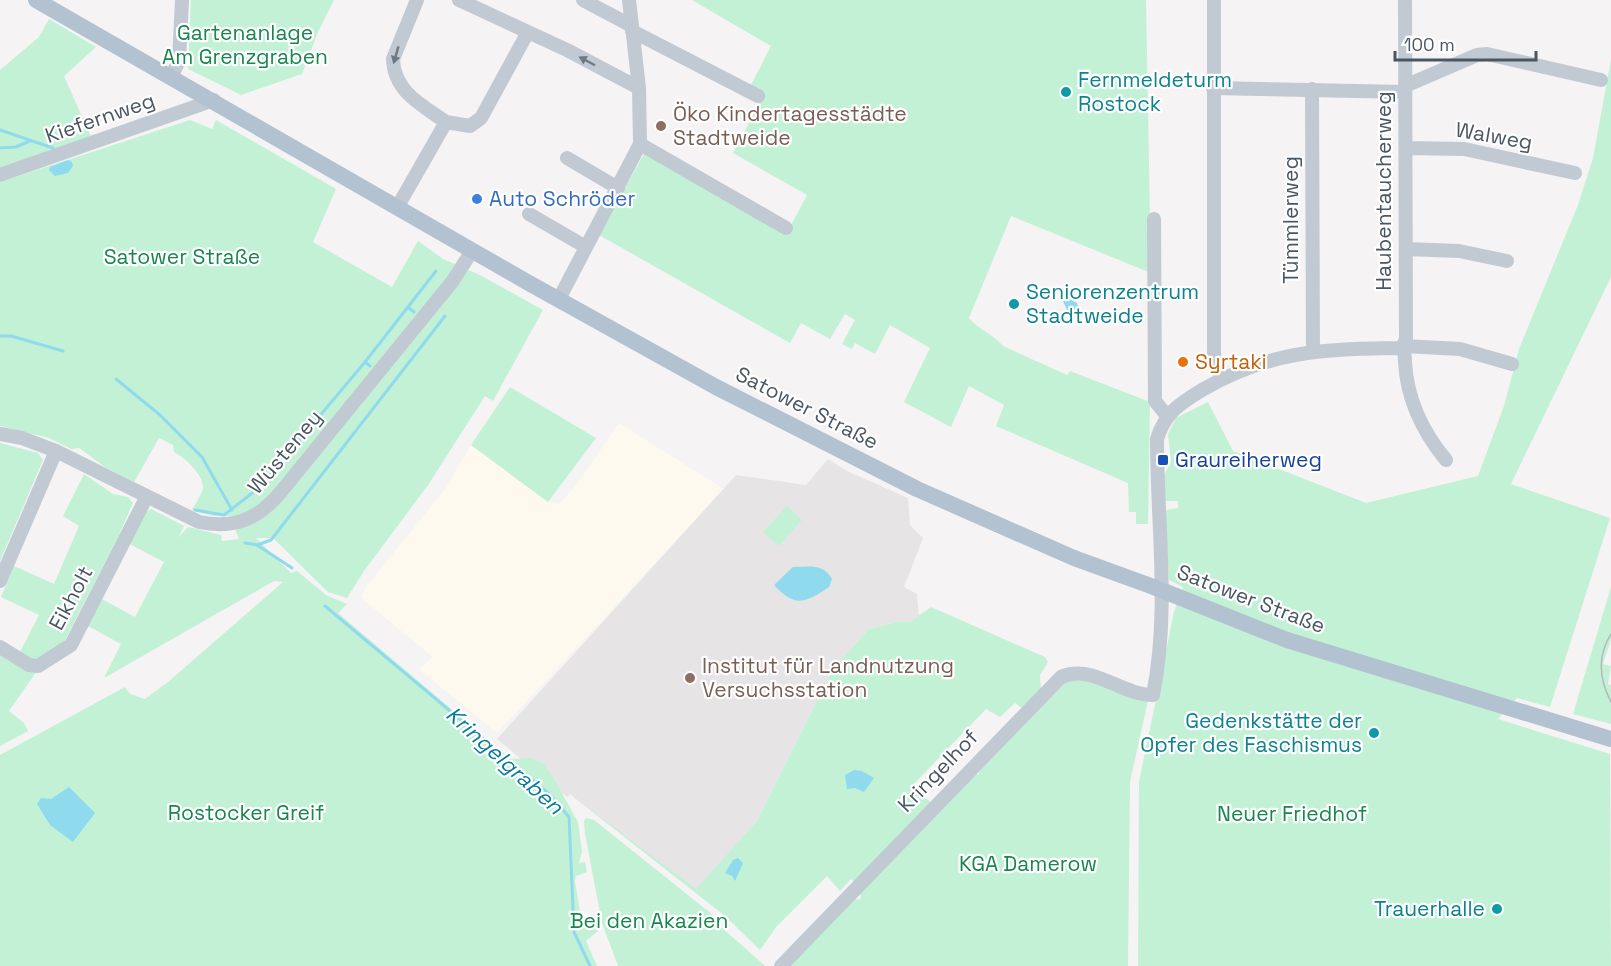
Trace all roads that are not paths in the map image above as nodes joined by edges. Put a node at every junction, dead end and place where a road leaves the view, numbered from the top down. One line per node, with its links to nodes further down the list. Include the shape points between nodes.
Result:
1 (36, 0): 11 (main road, Satower Straße)
2 (182, 0): 11 (street, via 179,61)
3 (417, 0): 19 (street, one-way to 19, via 393,59 393,69 406,94)
4 (459, 0): 10 (street)
5 (583, 0): 9 (street)
6 (629, 0): 9 (street)
7 (1214, 0): 14 (street)
8 (1405, 0): 16 (street, Haubentaucherweg)
9 (632, 29): 13 (street); 17 (street)
10 (528, 32): 13 (street, one-way to 10); 19 (street, via 474,125)
11 (171, 76): 18 (main road, Satower Straße)
12 (1600, 80): 16 (street, via 1487,54 1477,55)
13 (639, 88): 20 (street)
14 (1213, 88): 15 (street); 38 (street, via 1214,357)
15 (1312, 89): 16 (street); 36 (street, Tümmlerweg)
16 (1405, 89): 21 (street, Haubentaucherweg)
17 (758, 96)
18 (214, 100): 24 (street, Kiefernweg); 26 (main road, Satower Straße)
19 (447, 122): 26 (street)
20 (640, 144): 25 (street); 29 (street)
21 (1406, 148): 23 (street, Walweg, via 1464,149); 31 (street, Haubentaucherweg)
22 (567, 158): 25 (street)
23 (1575, 173)
24 (0, 175)
25 (618, 188): 30 (street)
26 (398, 206): 32 (main road, Satower Straße)
27 (529, 214): 30 (street)
28 (1154, 219): 39 (street, via 1155,401)
29 (786, 228)
30 (586, 247): 34 (street)
31 (1406, 249): 33 (street, via 1459,251); 35 (street, Haubentaucherweg)
32 (472, 251): 34 (main road, Satower Straße); 43 (street, Wüsteney, via 452,282 261,512 244,522 217,526 182,516)
33 (1507, 261)
34 (559, 299): 45 (main road, Satower Straße, via 716,387 897,479 1074,558)
35 (1403, 346): 36 (street); 37 (street, via 1460,349); 42 (street, Haubentaucherweg, via 1415,411)
36 (1313, 351): 38 (street, via 1254,364)
37 (1512, 364)
38 (1222, 379): 39 (street, via 1179,404)
39 (1167, 416): 45 (street, via 1157,439)
40 (0, 434): 41 (street, Wüsteney)
41 (56, 451): 43 (street, Wüsteney); 44 (street)
42 (1446, 460)
43 (147, 498): 46 (street, Eikholt, via 71,645 38,666)
44 (0, 581)
45 (1162, 590): 47 (main road, Satower Straße, via 1287,640); 48 (street, Kringelhof, via 1160,650 1152,695 1132,693 1090,675 1061,677)
46 (0, 647)
47 (1611, 739)
48 (781, 966)

